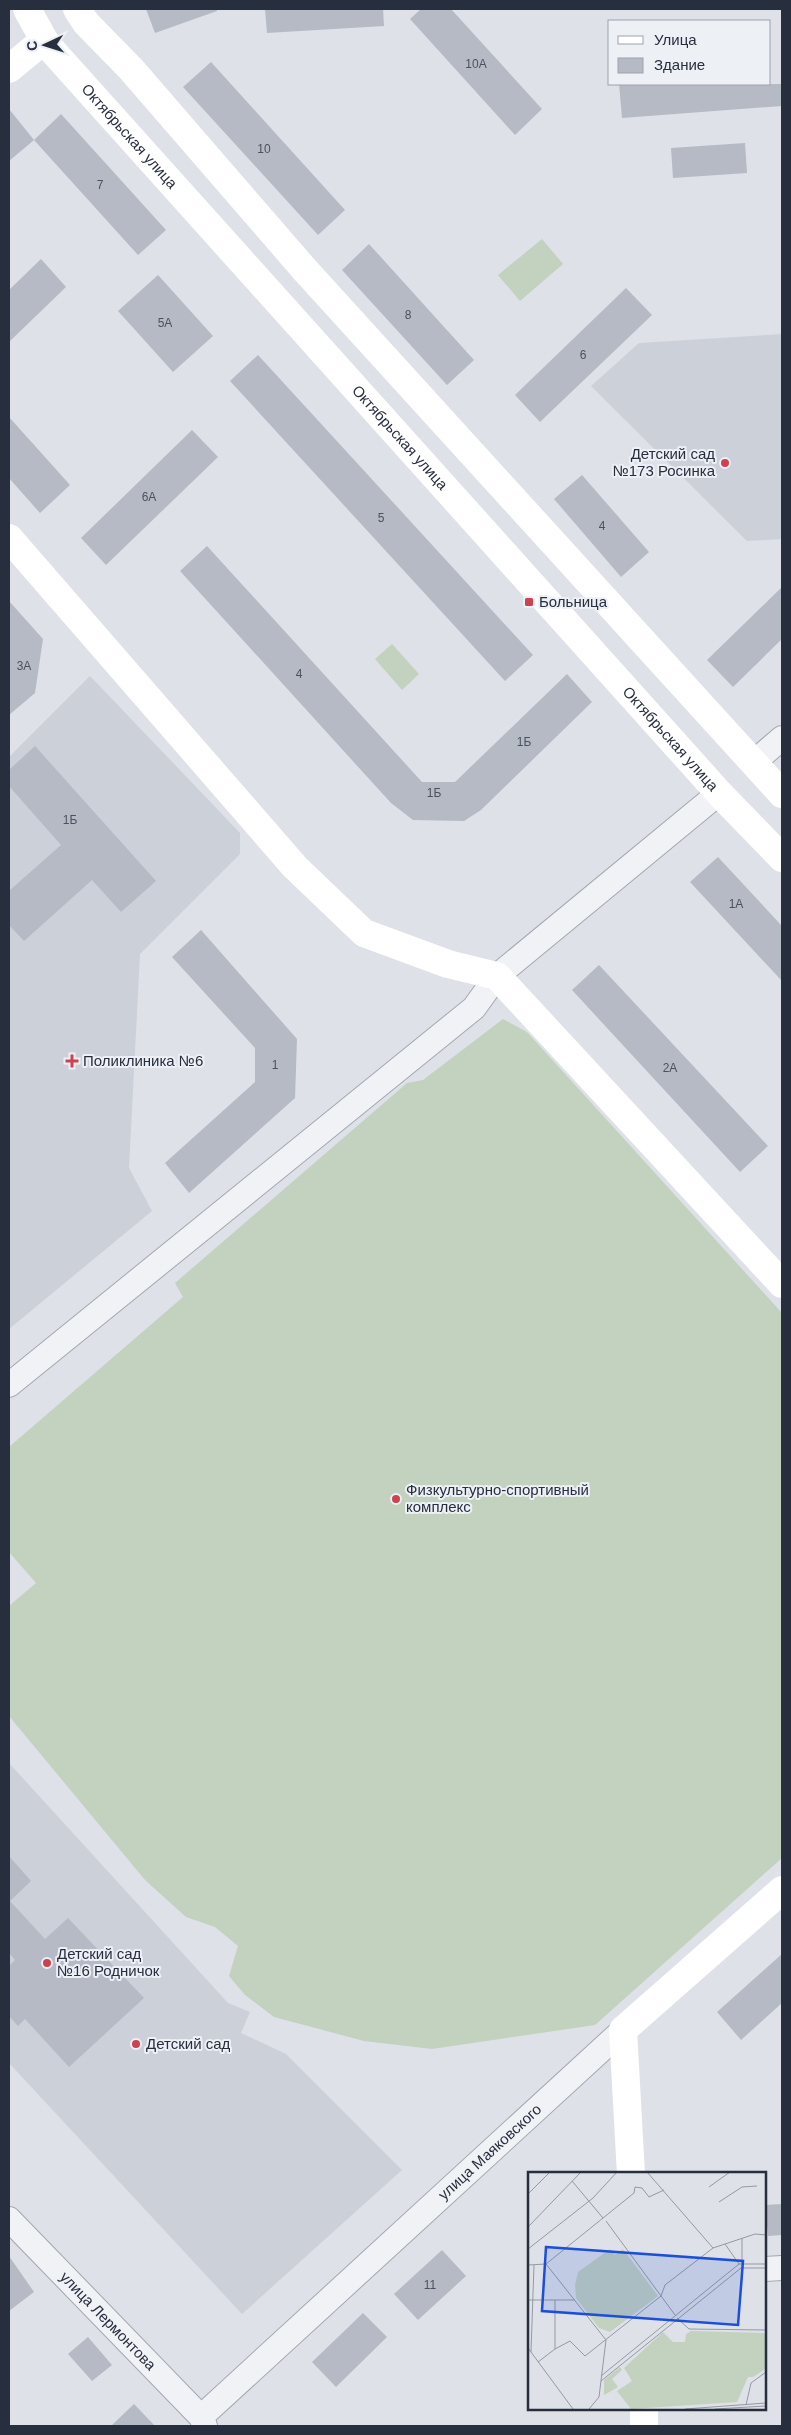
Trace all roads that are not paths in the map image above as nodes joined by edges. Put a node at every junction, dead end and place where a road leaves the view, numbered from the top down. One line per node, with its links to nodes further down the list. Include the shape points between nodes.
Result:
1 (27, 9): 3 (street, Октябрьская улица)
2 (77, 9): 7 (street, via 305,270)
3 (44, 40): 4 (street); 8 (street, Октябрьская улица)
4 (9, 69)
5 (9, 538): 11 (street, via 295,867 364,934 448,964)
6 (782, 738): 7 (street)
7 (754, 763): 9 (street)
8 (719, 793): 10 (street, Октябрьская улица); 11 (street)
9 (782, 794)
10 (782, 858)
11 (497, 976): 12 (street); 13 (street, via 474,1008)
12 (782, 1284)
13 (9, 1385)
14 (782, 1890): 15 (street, улица Маяковского)
15 (623, 2030): 16 (street); 21 (street, улица Маяковского)
16 (631, 2172)
17 (9, 2219): 21 (street, улица Лермонтова)
18 (782, 2268): 19 (street)
19 (766, 2269)
20 (644, 2410): 22 (street)
21 (203, 2422)
22 (644, 2426)

